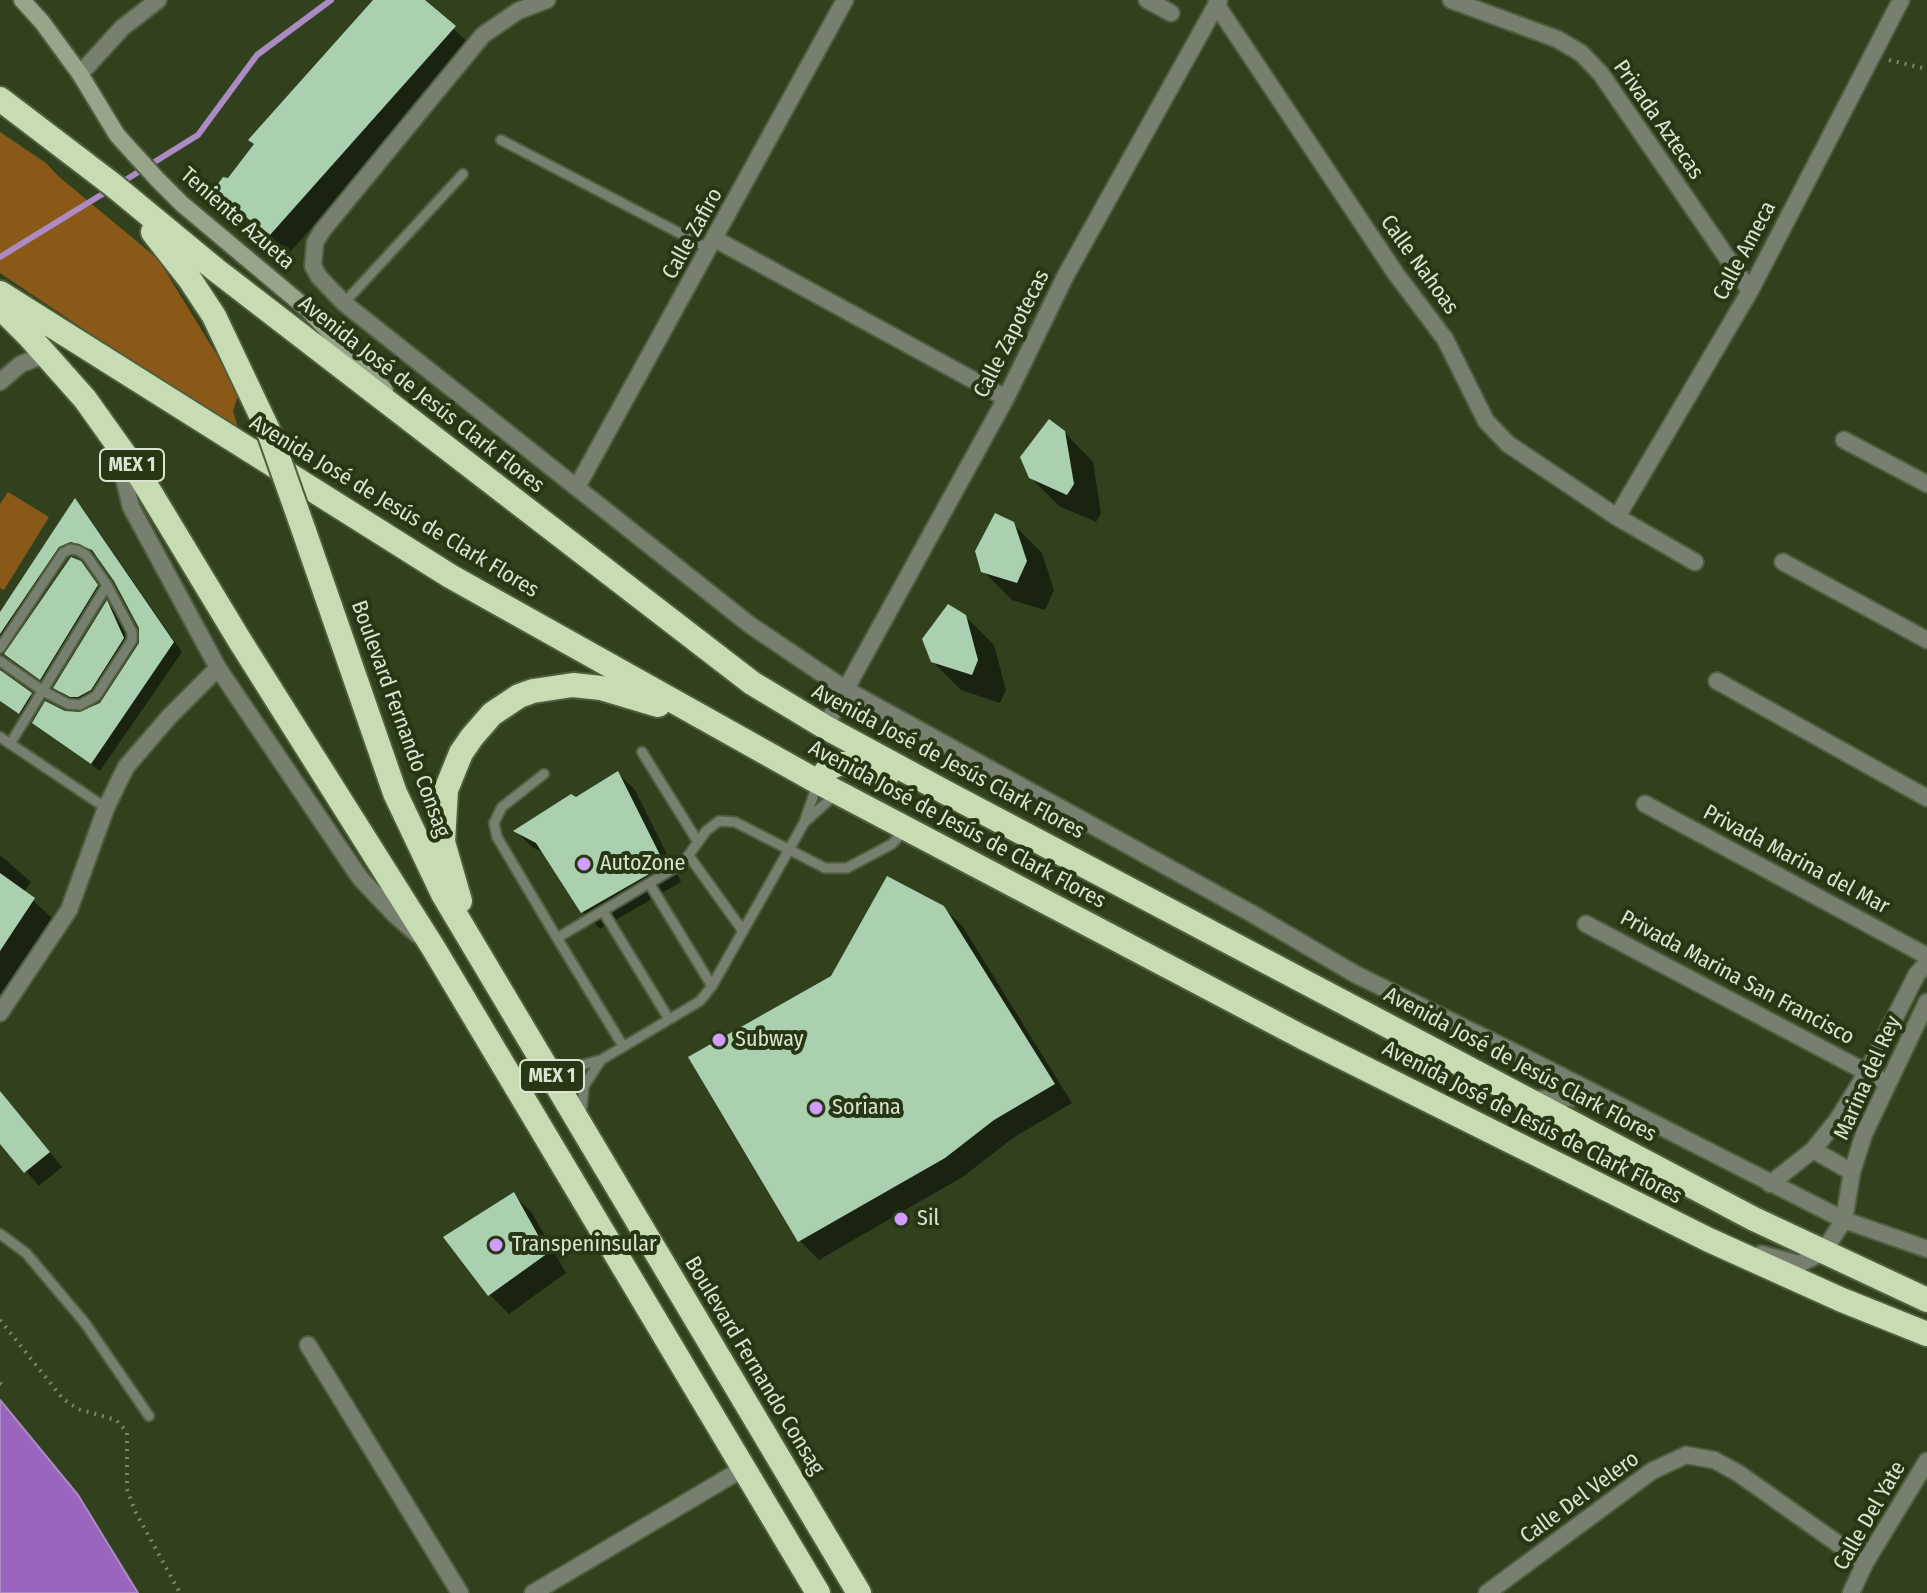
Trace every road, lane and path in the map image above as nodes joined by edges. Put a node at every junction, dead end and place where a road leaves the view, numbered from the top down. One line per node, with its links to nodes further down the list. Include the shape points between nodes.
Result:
1 (22, 0): 12 (street, Teniente Azueta)
2 (158, 0): 12 (street, via 122,28)
3 (547, 0): 20 (street, via 518,11 483,35 322,231 313,266)
4 (845, 0): 17 (street, Calle Zafiro)
5 (1147, 0): 9 (street)
6 (1451, 0): 18 (street, Privada Aztecas, via 1581,53 1601,74)
7 (1901, 0): 10 (street, Calle Ameca)
8 (1218, 2): 24 (street, Calle Zapotecas, via 1066,275); 30 (street, Calle Nahoas, via 1396,274 1445,339 1486,421 1508,444)
9 (1171, 13)
10 (1871, 56): 11 (path); 18 (street, Calle Ameca)
11 (1927, 69)
12 (80, 74): 25 (street, Teniente Azueta, via 117,135 157,179 306,308)
13 (0, 99): 14 (highway, MEX 1)
14 (36, 125): 25 (highway, Avenida José de Jesús Clark Flores); 62 (highway, Boulevard Fernando Consag / MEX 1, bridge, via 161,240 214,316 269,432 395,793)
15 (501, 140): 17 (lane)
16 (463, 174): 20 (lane)
17 (712, 244): 24 (street); 29 (street, Calle Zafiro)
18 (1750, 291): 30 (street, Calle Ameca)
19 (0, 293): 41 (highway, Avenida José de Jesús de Clark Flores, via 450,576)
20 (344, 303): 29 (street)
21 (0, 307): 22 (highway, MEX 1)
22 (47, 354): 23 (street, via 21,364); 27 (highway, MEX 1)
23 (0, 382)
24 (1006, 398): 39 (street, Calle Zapotecas)
25 (413, 421): 42 (highway, Avenida José de Jesús Clark Flores, via 752,683)
26 (1844, 440): 28 (street)
27 (115, 441): 37 (street, via 131,507); 63 (highway, MEX 1)
28 (1927, 484)
29 (577, 487): 39 (street, via 750,625)
30 (1617, 517): 31 (street, Calle Nahoas)
31 (1695, 562)
32 (1783, 562): 34 (street)
33 (107, 585): 35 (lane, via 86,555 70,549 63,553); 40 (lane); 40 (lane, via 132,640 88,703 68,704)
34 (1927, 640)
35 (0, 648)
36 (0, 661): 40 (lane)
37 (218, 668): 51 (street, via 126,767); 63 (street, via 360,878)
38 (1717, 681): 49 (street)
39 (845, 689): 42 (street, Calle Zapotecas); 75 (street, via 1355,974)
40 (43, 691): 44 (lane)
41 (706, 719): 47 (highway, Avenida José de Jesús de Clark Flores); 62 (highway, via 573,685 519,696 492,714 461,753 444,808 445,855)
42 (825, 727): 48 (highway, Avenida José de Jesús Clark Flores)
43 (0, 737): 44 (lane)
44 (10, 744): 51 (lane)
45 (642, 752): 54 (lane)
46 (544, 774): 61 (lane, via 502,807 494,823 497,837)
47 (828, 787): 48 (highway, via 829,768 847,763); 52 (lane); 52 (lane); 53 (highway, Avenida José de Jesús de Clark Flores)
48 (943, 791): 76 (highway, Avenida José de Jesús Clark Flores)
49 (1927, 798)
50 (1645, 804): 64 (street, Privada Marina del Mar)
51 (106, 808): 68 (street, via 69,910)
52 (804, 823): 55 (lane)
53 (906, 828): 55 (lane, via 892,844 847,868 825,868); 84 (highway, Avenida José de Jesús de Clark Flores, via 1302,1037)
54 (698, 842): 55 (lane, via 711,825 735,822); 56 (lane)
55 (789, 850): 60 (lane)
56 (689, 856): 57 (lane); 60 (lane)
57 (649, 883): 58 (lane); 66 (lane)
58 (603, 911): 61 (lane); 69 (lane)
59 (1586, 924): 73 (street, Privada Marina San Francisco)
60 (743, 931): 66 (lane)
61 (557, 938): 70 (lane)
62 (473, 945): 71 (highway, Boulevard Fernando Consag / MEX 1)
63 (434, 949): 87 (highway, MEX 1)
64 (1927, 956)
65 (1927, 963): 73 (street, Marina del Rey)
66 (712, 986): 69 (lane, via 700,1001)
67 (1927, 1002): 74 (street, Marina del Rey)
68 (0, 1013)
69 (669, 1019): 70 (lane)
70 (623, 1046): 72 (lane)
71 (540, 1056): 72 (lane, via 558,1066); 77 (highway, Boulevard Fernando Consag / MEX 1)
72 (601, 1060): 77 (lane, via 582,1097)
73 (1867, 1072): 74 (street, Privada Marina San Francisco); 78 (street, Marina del Rey)
74 (1887, 1083): 79 (street, Marina del Rey)
75 (1604, 1097): 76 (street); 80 (street)
76 (1529, 1099): 86 (highway, Avenida José de Jesús Clark Flores)
77 (586, 1134): 83 (highway, Boulevard Fernando Consag / MEX 1)
78 (1813, 1150): 79 (street); 80 (street, Marina del Rey)
79 (1852, 1172): 81 (street, Marina del Rey)
80 (1770, 1184): 81 (street)
81 (1844, 1220): 85 (street); 86 (street)
82 (0, 1234): 94 (lane, via 26,1253 85,1323)
83 (648, 1240): 87 (highway); 102 (highway, Boulevard Fernando Consag / MEX 1)
84 (1709, 1240): 86 (street, via 1799,1264); 89 (highway, Avenida José de Jesús de Clark Flores)
85 (1927, 1249)
86 (1823, 1252): 88 (highway, Avenida José de Jesús Clark Flores)
87 (619, 1257): 96 (highway, MEX 1)
88 (1901, 1289): 89 (highway, via 1869,1283); 90 (highway, Avenida José de Jesús Clark Flores)
89 (1842, 1300): 92 (highway, Avenida José de Jesús de Clark Flores)
90 (1927, 1300)
91 (0, 1320): 98 (path, via 63,1399 116,1420 127,1432 127,1489)
92 (1927, 1334)
93 (308, 1345): 99 (street)
94 (149, 1416)
95 (1927, 1461): 97 (street, Calle Del Yate)
96 (744, 1468): 100 (street); 101 (highway, MEX 1)
97 (1865, 1563): 103 (street, Calle Del Velero, via 1738,1473 1714,1460 1686,1455 1652,1471); 104 (street, Calle Del Yate)
98 (180, 1593)
99 (460, 1593)
100 (533, 1593)
101 (818, 1593)
102 (859, 1593)
103 (1487, 1593)
104 (1851, 1593)

